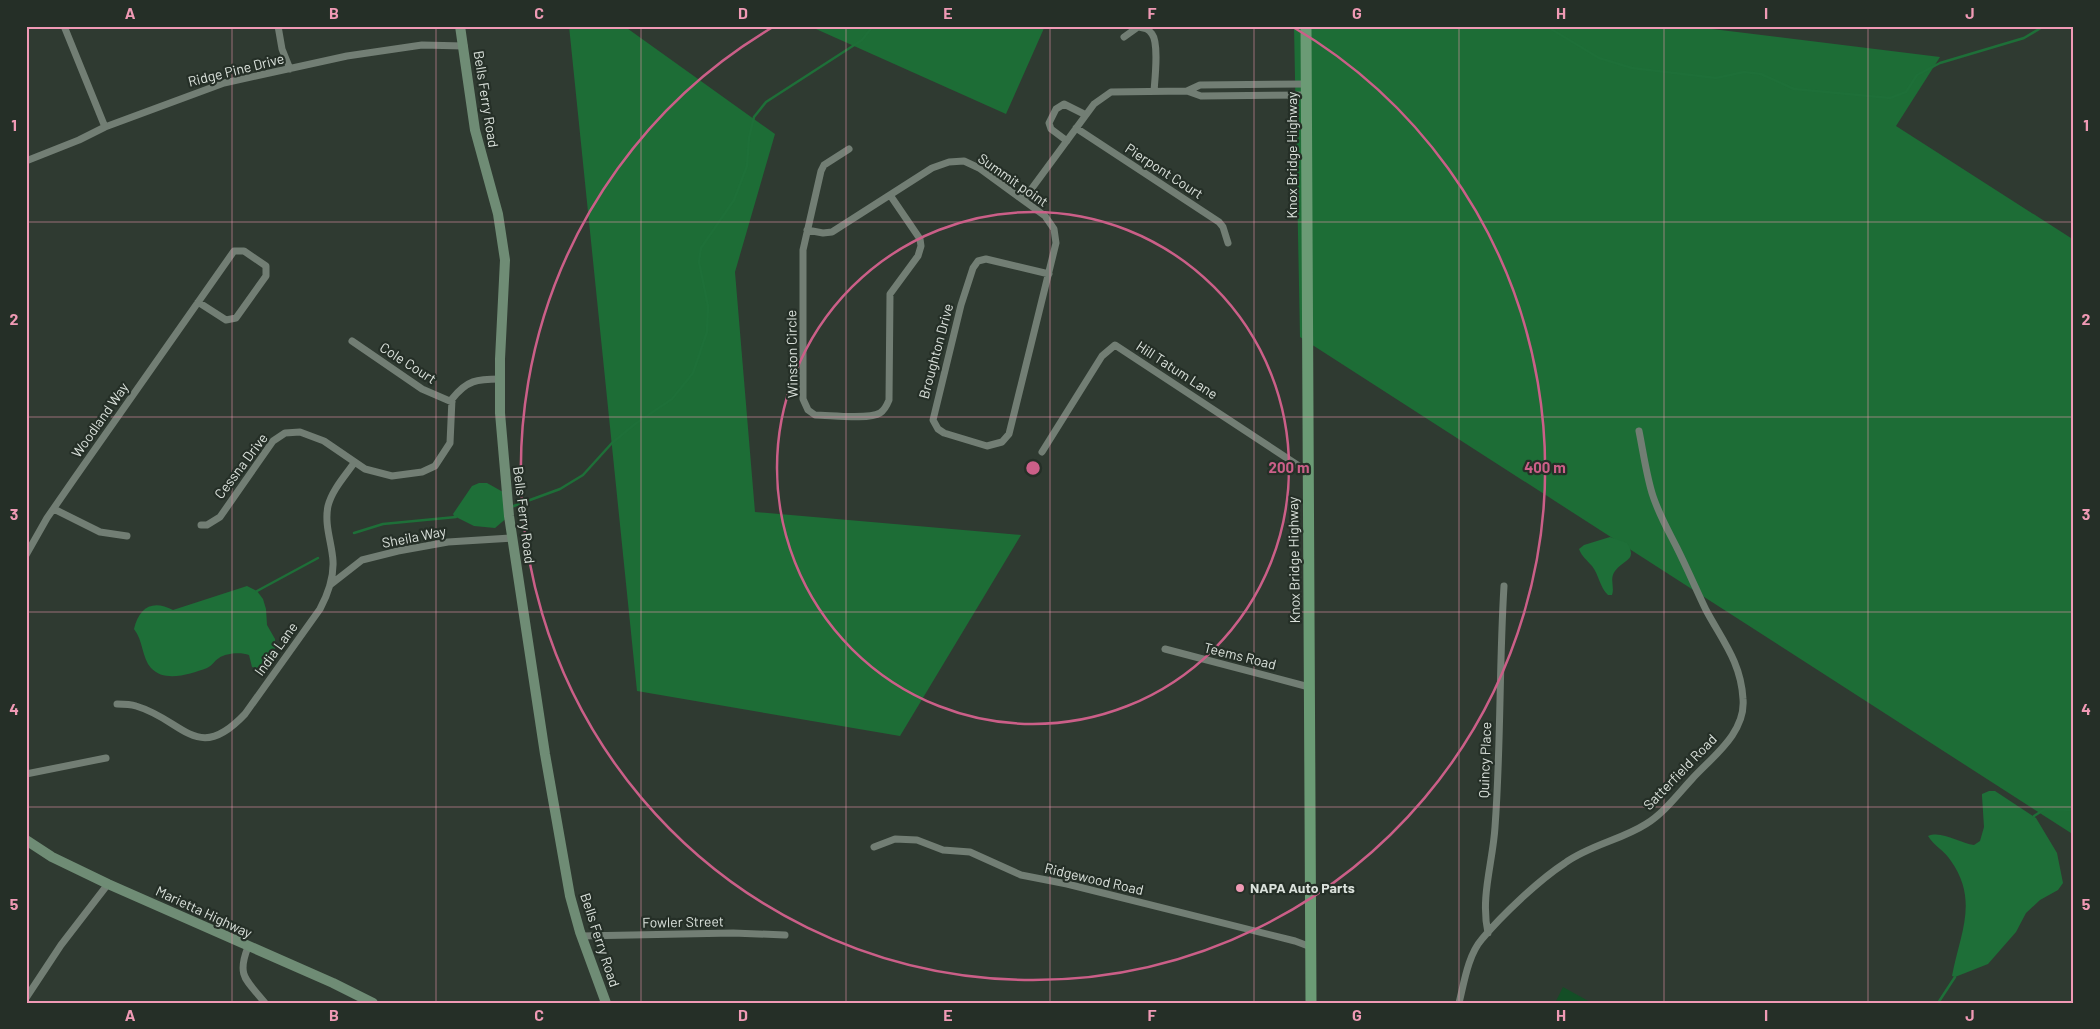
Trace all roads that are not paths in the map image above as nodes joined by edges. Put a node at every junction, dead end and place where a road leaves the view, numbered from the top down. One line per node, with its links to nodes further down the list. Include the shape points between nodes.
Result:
1 (64, 26): 12 (street)
2 (278, 26): 7 (street)
3 (460, 26): 6 (main road, Bells Ferry Road)
4 (1306, 26): 8 (main road, Knox Bridge Highway)
5 (1124, 38): 10 (street, via 1138,27 1153,35)
6 (464, 46): 7 (street, Ridge Pine Drive, via 422,45 391,49); 24 (main road, Bells Ferry Road, via 475,130 498,214 505,260)
7 (290, 69): 12 (street, Ridge Pine Drive, via 224,83)
8 (1307, 89): 9 (street, via 1200,85); 9 (street, via 1201,96); 29 (main road, Knox Bridge Highway)
9 (1187, 90): 10 (street)
10 (1154, 91): 11 (street, via 1111,92 1094,104)
11 (1086, 115): 13 (street); 14 (street, via 1064,104 1056,109 1049,123 1051,129)
12 (105, 127): 16 (street, Ridge Pine Drive)
13 (1076, 128): 14 (street); 20 (street, Pierpont Court, via 1219,222)
14 (1066, 141): 18 (street)
15 (849, 149): 19 (street, Winston Circle, via 824,165)
16 (26, 161)
17 (890, 195): 18 (street, Summit point, via 932,168 964,161); 19 (street, Summit point, via 832,232); 19 (street, Winston Circle, via 920,239 921,246 918,256 890,294 889,400 880,413 871,416 816,415 808,410 803,399 803,250)
18 (1024, 199): 21 (street, Summit point, via 1045,216 1054,229 1056,243)
19 (807, 230)
20 (1228, 243)
21 (1049, 274): 21 (street, Broughton Drive, via 1009,434 1002,442 987,446 938,429 933,412 972,268 978,261 986,259)
22 (198, 302): 22 (street, Woodland Way, via 234,251 244,251 266,266 266,276 236,318 226,320); 30 (street, Woodland Way)
23 (352, 341): 25 (street, Cole Court, via 422,389)
24 (500, 378): 25 (street, via 468,383 452,398); 33 (main road, Bells Ferry Road, via 503,456)
25 (452, 402): 28 (street, Cessna Drive, via 450,443 435,466 408,476 392,476)
26 (1639, 430): 45 (street, Satterfield Road, via 1652,494 1707,612 1730,650 1742,685 1742,714 1725,746 1648,823 1565,862)
27 (1042, 452): 29 (street, Hill Tatum Lane, via 1102,356 1115,345)
28 (354, 463): 31 (street, Cessna Drive, via 309,434 285,433 273,441 220,517); 35 (street, India Lane, via 335,489 328,507 333,560)
29 (1308, 472): 38 (main road, Knox Bridge Highway)
30 (54, 509): 32 (street, via 100,532); 34 (street, Woodland Way)
31 (201, 525)
32 (127, 536)
33 (512, 538): 35 (street, Sheila Way, via 448,542 362,560); 47 (main road, Bells Ferry Road, via 545,754 570,896)
34 (26, 555)
35 (330, 585): 39 (street, India Lane, via 320,609 230,730 207,738 196,736 136,705)
36 (1504, 586): 45 (street, Quincy Place, via 1495,828 1486,895)
37 (1165, 649): 38 (street, Teems Road)
38 (1309, 687): 49 (main road, Knox Bridge Highway)
39 (117, 704)
40 (106, 758): 41 (street)
41 (26, 774)
42 (26, 840): 44 (main road, Marietta Highway, via 52,857)
43 (874, 847): 49 (street, Ridgewood Road, via 895,839 917,840 943,850 970,852 1021,875)
44 (108, 884): 48 (main road, Marietta Highway); 50 (street)
45 (1488, 933): 55 (street, Satterfield Road, via 1480,940 1473,956)
46 (785, 935): 47 (street, Fowler Street)
47 (582, 936): 53 (main road, Bells Ferry Road)
48 (248, 947): 51 (street, via 242,972); 52 (main road, Marietta Highway)
49 (1311, 947): 54 (main road, Knox Bridge Highway)
50 (26, 998)
51 (265, 1003)
52 (373, 1003)
53 (606, 1003)
54 (1311, 1003)
55 (1459, 1003)

